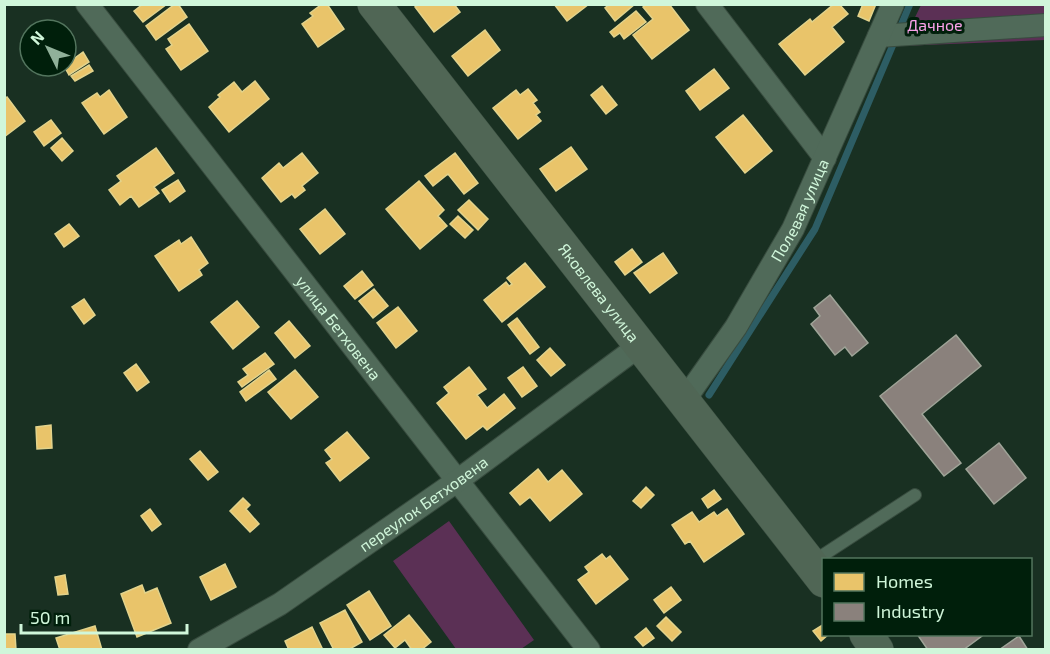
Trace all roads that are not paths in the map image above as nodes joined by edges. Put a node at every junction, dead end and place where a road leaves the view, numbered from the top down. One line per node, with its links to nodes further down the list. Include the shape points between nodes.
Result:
1 (87, 4): 10 (street, улица Бетховена)
2 (374, 4): 8 (street, Яковлева улица)
3 (707, 4): 7 (street)
4 (893, 4): 6 (street, Полевая улица)
5 (1046, 25): 6 (street)
6 (879, 36): 7 (street, Полевая улица)
7 (825, 158): 9 (street, Полевая улица, via 793,229 736,327)
8 (639, 346): 9 (street, Яковлева улица); 10 (street, переулок Бетховена)
9 (683, 402): 13 (street, Яковлева улица)
10 (457, 481): 15 (street, переулок Бетховена, via 280,604); 16 (street, улица Бетховена)
11 (915, 495): 12 (lane)
12 (835, 558)
13 (817, 572)
14 (867, 636): 17 (street)
15 (200, 650)
16 (589, 650)
17 (877, 650)

